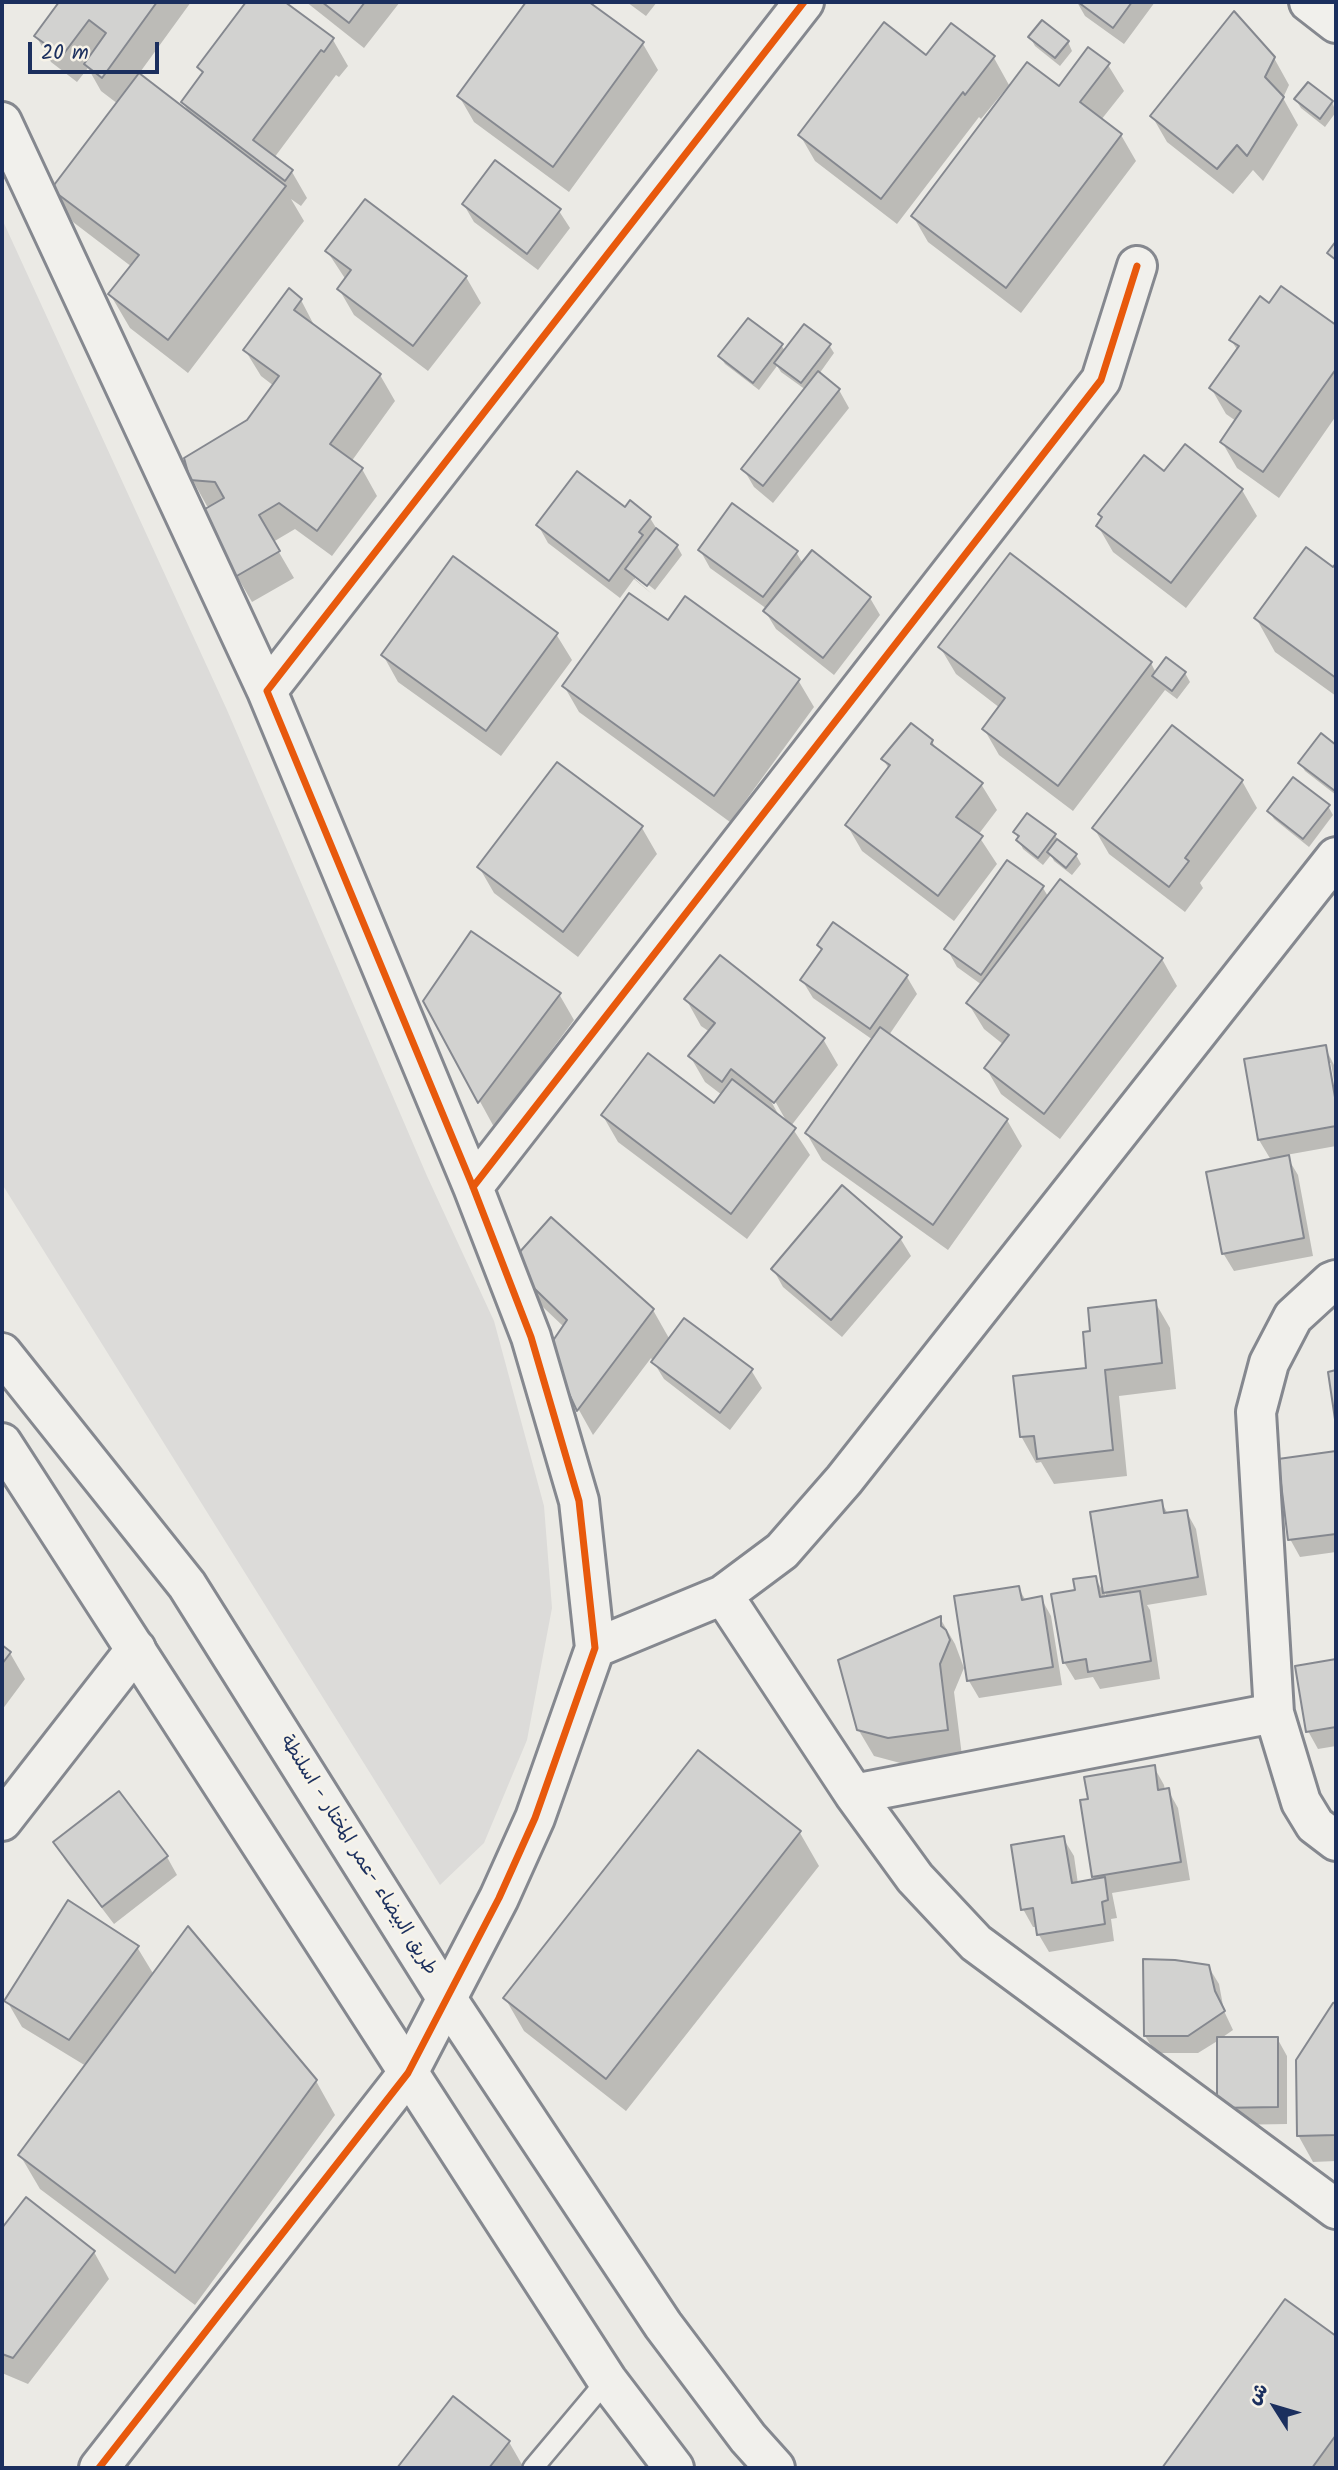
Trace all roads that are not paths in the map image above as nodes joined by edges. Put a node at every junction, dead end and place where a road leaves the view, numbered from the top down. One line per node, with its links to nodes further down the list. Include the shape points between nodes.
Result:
1 (804, 2): 6 (street)
2 (1309, 2): 3 (street)
3 (1336, 23)
4 (2, 122): 6 (street)
5 (1137, 266): 8 (street, via 1101,380)
6 (267, 691): 8 (street)
7 (1336, 857): 12 (street, via 844,1480 782,1552)
8 (473, 1187): 13 (street, via 531,1336 579,1501)
9 (1336, 1280): 15 (street, via 1293,1317 1269,1363 1256,1412)
10 (2, 1353): 19 (street, طريق البيضاء -عمر المختار - اسلنطة, via 187,1585)
11 (2, 1443): 14 (street)
12 (723, 1595): 13 (street); 16 (street)
13 (595, 1648): 19 (street, via 536,1818)
14 (136, 1649): 17 (street); 20 (street)
15 (1274, 1713): 16 (street); 18 (street, via 1301,1802 1315,1825)
16 (853, 1794): 21 (street, via 915,1878 976,1943)
17 (2, 1821)
18 (1336, 1841)
19 (447, 1999): 20 (street); 26 (street, طريق البيضاء -عمر المختار - اسلنطة, via 663,2325)
20 (408, 2073): 22 (street); 23 (street)
21 (1336, 2209)
22 (607, 2380): 24 (lane); 25 (street)
23 (99, 2468)
24 (533, 2468)
25 (674, 2468)
26 (775, 2468)

